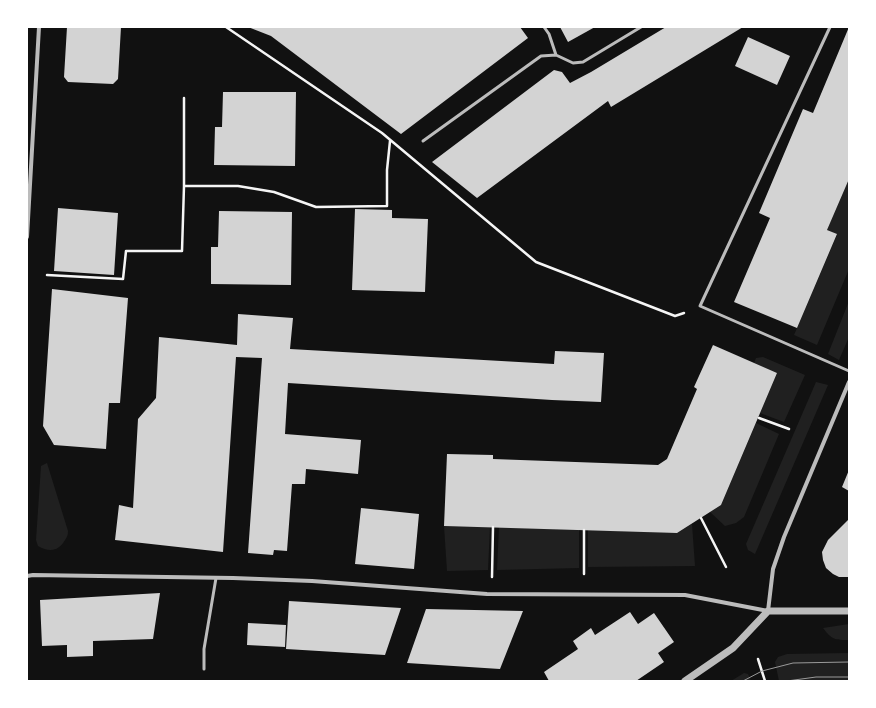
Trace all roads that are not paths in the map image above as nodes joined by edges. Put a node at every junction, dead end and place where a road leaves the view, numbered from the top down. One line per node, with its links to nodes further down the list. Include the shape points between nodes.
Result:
1 (39, 27): 7 (street)
2 (544, 27): 5 (lane)
3 (641, 27): 5 (lane, via 583,62 573,63)
4 (830, 27): 8 (lane, via 700,306)
5 (556, 55): 6 (lane, via 541,56)
6 (423, 141)
7 (27, 237)
8 (849, 371)
9 (849, 382): 12 (street, via 773,568)
10 (27, 576): 11 (street)
11 (216, 578): 12 (street, via 312,581 487,594 685,595); 14 (lane, via 204,649)
12 (768, 611): 13 (street); 15 (street, via 733,648)
13 (849, 611)
14 (204, 669)
15 (685, 681)

